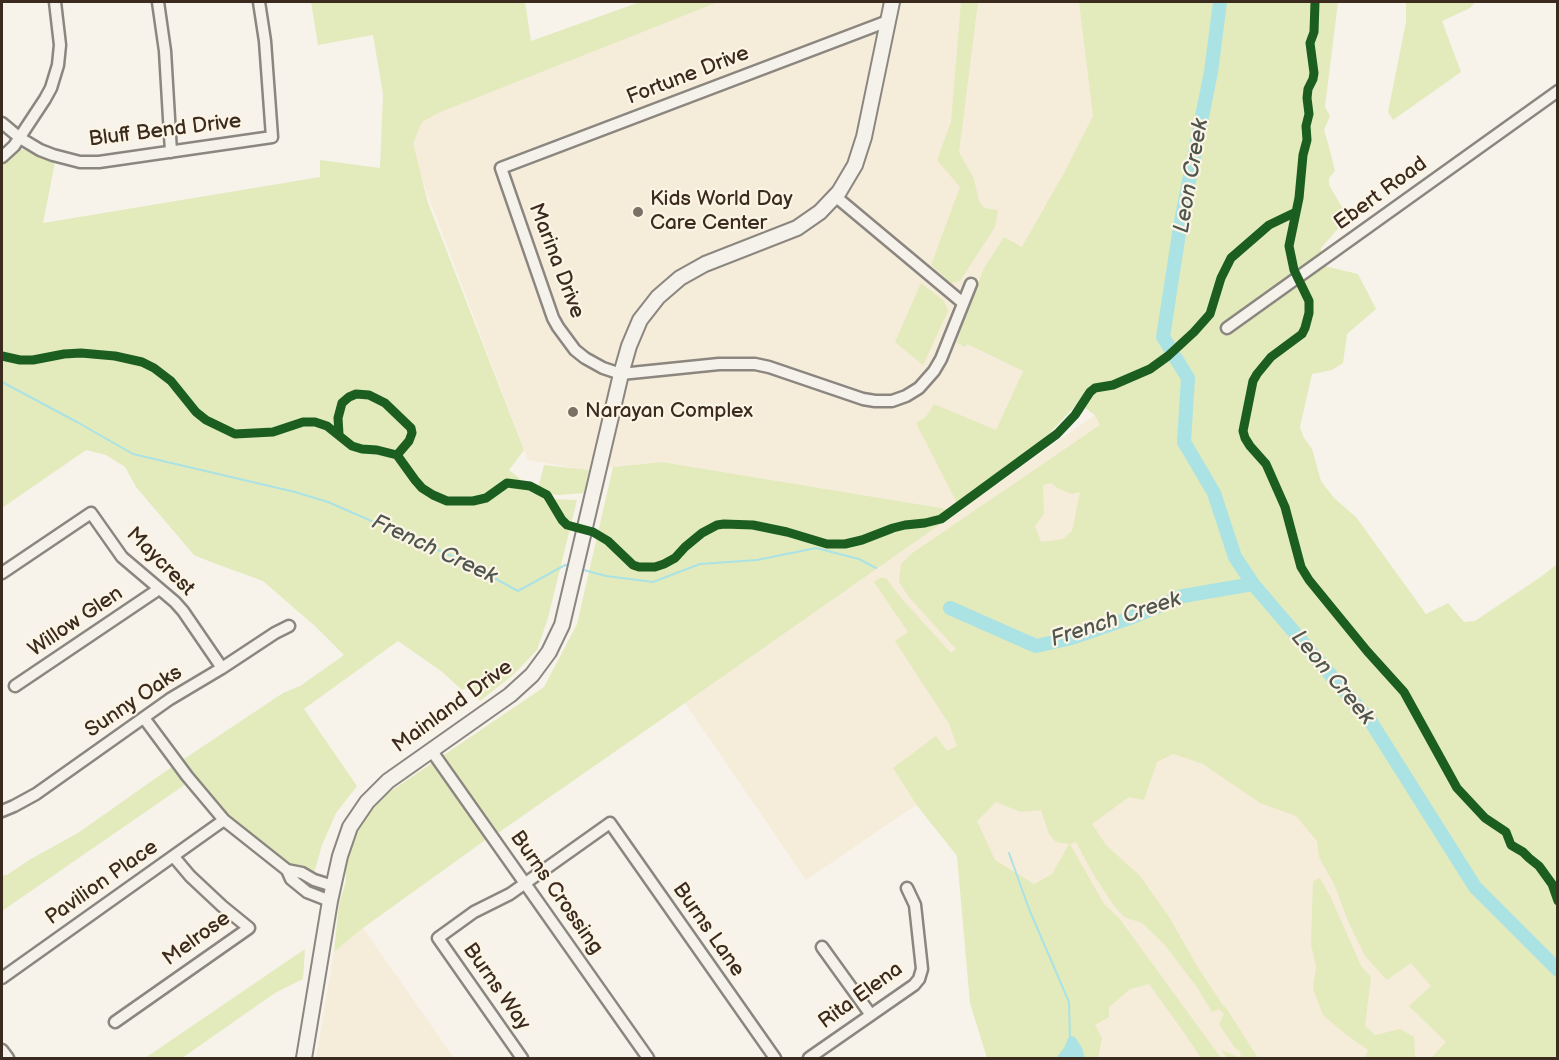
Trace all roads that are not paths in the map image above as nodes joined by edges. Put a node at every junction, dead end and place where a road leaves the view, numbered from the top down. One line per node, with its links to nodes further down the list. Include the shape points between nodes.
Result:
1 (55, 2): 8 (street, via 60,34 58,65 51,88)
2 (158, 2): 9 (street)
3 (260, 2): 9 (street, Bluff Bend Drive, via 272,137)
4 (892, 2): 5 (main road, Mainland Drive)
5 (888, 21): 11 (street, Fortune Drive); 12 (main road, Mainland Drive, via 860,151)
6 (1557, 91): 15 (street, Ebert Road)
7 (2, 123): 8 (street, Bluff Bend Drive)
8 (20, 138): 9 (street, Bluff Bend Drive, via 40,150 80,162); 10 (street)
9 (171, 152)
10 (2, 157)
11 (501, 168): 16 (street, Marina Drive, via 558,327 585,358)
12 (835, 196): 14 (street); 16 (main road, Mainland Drive, via 797,228 705,264 668,287 640,320)
13 (971, 284): 14 (street)
14 (963, 303): 16 (street, via 934,371 906,396 892,401 863,399 755,364)
15 (1227, 328)
16 (621, 374): 23 (main road, Mainland Drive, via 562,625 553,646 532,675 510,695)
17 (2, 573): 18 (street, Maycrest, via 91,513 122,557)
18 (159, 589): 20 (street, Maycrest, via 183,611); 21 (street, Willow Glen)
19 (289, 626): 20 (street, Sunny Oaks)
20 (222, 668): 22 (street, Sunny Oaks)
21 (15, 686)
22 (144, 718): 24 (street, Sunny Oaks, via 36,794); 25 (street)
23 (431, 750): 28 (street, Burns Crossing); 29 (main road, Mainland Drive, via 388,780 362,808 344,841)
24 (2, 812)
25 (224, 820): 26 (street, Pavilion Place); 27 (street)
26 (174, 856): 33 (street, Pavilion Place); 35 (street, Melrose, via 190,876 249,928)
27 (287, 870): 29 (street); 31 (street, via 291,879 307,891)
28 (525, 883): 39 (street, Burns Way, via 438,938); 40 (street, Burns Crossing); 41 (street, Burns Lane, via 610,823)
29 (333, 886): 31 (main road, Mainland Drive)
30 (907, 888): 34 (street, Rita Elena, via 915,905 921,975 914,985)
31 (330, 901): 38 (main road, Mainland Drive)
32 (822, 947): 34 (street)
33 (2, 978)
34 (871, 1015): 42 (street, Rita Elena)
35 (115, 1022)
36 (2, 1050): 37 (street)
37 (8, 1059)
38 (304, 1059)
39 (522, 1059)
40 (648, 1059)
41 (775, 1059)
42 (809, 1059)

